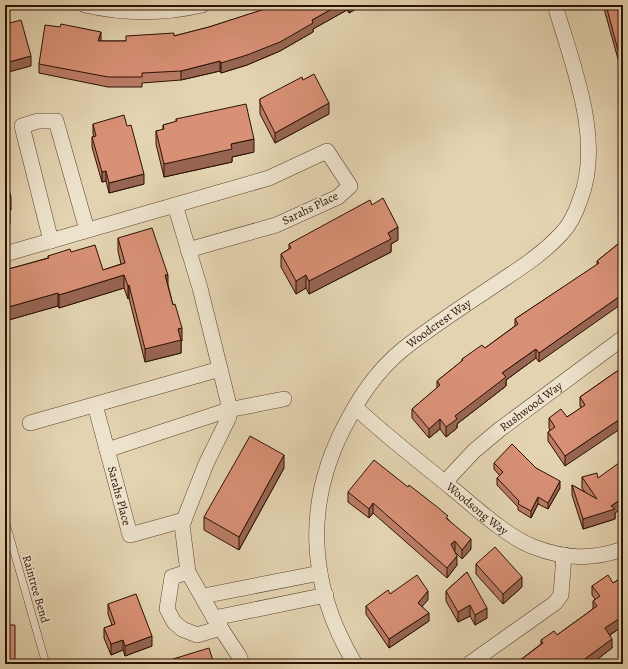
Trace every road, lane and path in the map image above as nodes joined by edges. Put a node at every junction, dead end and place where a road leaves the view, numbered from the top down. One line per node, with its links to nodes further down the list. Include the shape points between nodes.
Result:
1 (86, 5): 2 (street, via 115,11 144,12)
2 (202, 5)
3 (555, 5): 13 (street, Woodcrest Way, via 586,113 589,132 590,159 581,200 562,234 548,247 409,344 371,383)
4 (175, 205): 5 (street, Sarahs Place); 7 (street); 7 (street, Sarahs Place, via 269,178 328,151 350,186 338,197 276,225)
5 (87, 230): 6 (street, Sarahs Place); 6 (street, via 56,121 27,124 22,126)
6 (51, 241): 8 (street, Sarahs Place)
7 (188, 250): 10 (street)
8 (5, 254)
9 (623, 338): 17 (street, Rushwood Way, via 499,430 474,451)
10 (220, 369): 12 (street); 14 (street)
11 (284, 399): 14 (street, Sarahs Place)
12 (95, 405): 15 (street); 16 (street, Sarahs Place)
13 (355, 407): 17 (street, Woodsong Way); 23 (street, Woodcrest Way, via 326,466 320,491 316,529)
14 (228, 410): 16 (street, Sarahs Place); 19 (street, via 229,417 206,464)
15 (30, 423)
16 (107, 450): 19 (street, Sarahs Place, via 130,535)
17 (445, 482): 21 (street, Woodsong Way, via 503,529 533,547)
18 (5, 520): 27 (lane, Raintree Bend)
19 (184, 520): 22 (street, via 182,525)
20 (623, 548): 21 (street, Woodsong Way, via 599,556)
21 (564, 555): 30 (street, via 561,595 556,604)
22 (188, 572): 25 (street); 26 (street, via 172,577 167,609 174,622 182,629 197,635)
23 (320, 573): 24 (street, Woodcrest Way); 25 (street)
24 (326, 595): 26 (street); 29 (street, Woodcrest Way, via 332,620)
25 (203, 596): 26 (street)
26 (218, 623): 28 (street)
27 (46, 664)
28 (242, 664)
29 (355, 664)
30 (469, 664)

